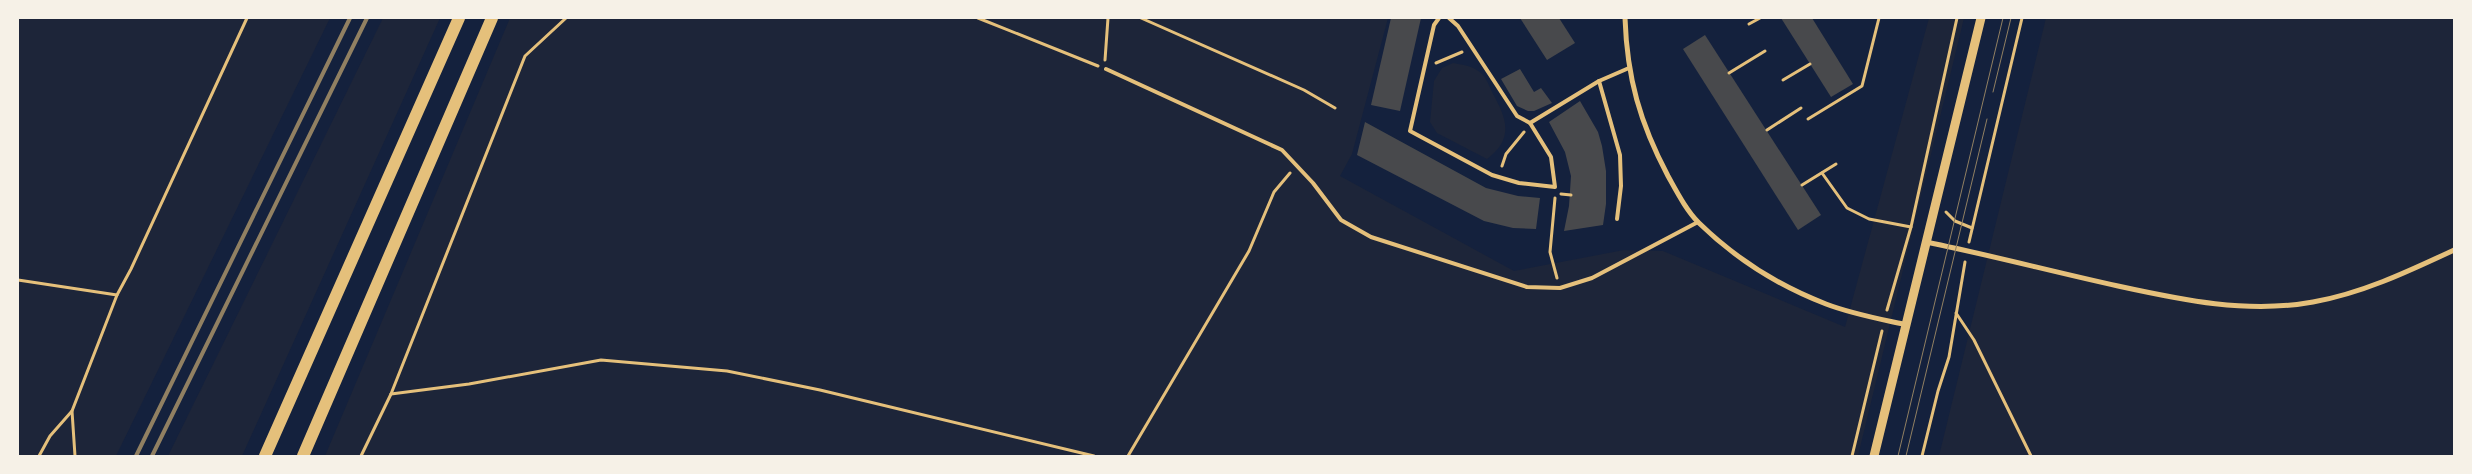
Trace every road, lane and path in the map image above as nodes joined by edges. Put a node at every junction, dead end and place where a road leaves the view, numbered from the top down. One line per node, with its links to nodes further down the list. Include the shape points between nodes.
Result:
1 (247, 18): 47 (path)
2 (459, 18): 55 (main road)
3 (492, 18): 56 (main road)
4 (566, 18): 51 (path, via 524,56)
5 (978, 18): 21 (path)
6 (1108, 18): 21 (path)
7 (1141, 18): 26 (path, via 1304,90)
8 (1439, 18): 22 (lane, via 1434,25)
9 (1448, 18): 17 (lane, via 1458,26)
10 (1625, 18): 20 (street)
11 (1760, 18): 16 (path)
12 (1879, 18): 28 (path, via 1862,86)
13 (1957, 18): 39 (path)
14 (1981, 18): 41 (street)
15 (2022, 18): 40 (path)
16 (1749, 24)
17 (1472, 49): 22 (path); 29 (lane, via 1517,116)
18 (1765, 51): 23 (path)
19 (1810, 64): 24 (path)
20 (1629, 68): 25 (lane); 38 (street, via 1637,108 1650,143)
21 (1106, 69): 32 (lane, via 1282,150)
22 (1424, 69): 34 (lane, via 1410,131)
23 (1729, 73)
24 (1784, 80)
25 (1599, 81): 29 (lane); 37 (lane, via 1620,155 1622,186)
26 (1335, 108)
27 (1801, 108): 30 (path)
28 (1808, 119)
29 (1530, 123): 34 (path, via 1506,154); 36 (lane, via 1551,157)
30 (1767, 130)
31 (1836, 164): 33 (path)
32 (1297, 165): 45 (lane, via 1341,220 1371,237 1519,285); 59 (path, via 1274,192 1249,251)
33 (1822, 173): 35 (path); 39 (path, via 1846,208 1869,219)
34 (1498, 177): 36 (lane)
35 (1802, 185)
36 (1555, 187): 45 (path, via 1550,252)
37 (1617, 219)
38 (1698, 222): 45 (lane, via 1592,278); 49 (street, via 1735,254 1797,292 1848,311)
39 (1911, 227): 46 (path)
40 (1970, 239)
41 (1926, 242): 42 (street, via 2168,297 2260,307 2312,302 2378,284); 49 (street)
42 (2454, 250)
43 (18, 280): 47 (path)
44 (1961, 281): 48 (path)
45 (1560, 288)
46 (1890, 293)
47 (117, 295): 52 (path)
48 (1955, 312): 62 (path, via 1949,357); 63 (path, via 1974,340)
49 (1906, 325): 61 (street)
50 (1878, 346): 60 (path)
51 (391, 394): 57 (path); 58 (path, via 469,384 601,360 707,369 820,390)
52 (72, 411): 53 (path, via 50,436); 54 (path)
53 (39, 456)
54 (75, 456)
55 (265, 456)
56 (303, 456)
57 (361, 456)
58 (1094, 456)
59 (1128, 456)
60 (1852, 456)
61 (1874, 456)
62 (1922, 456)
63 (2031, 456)

